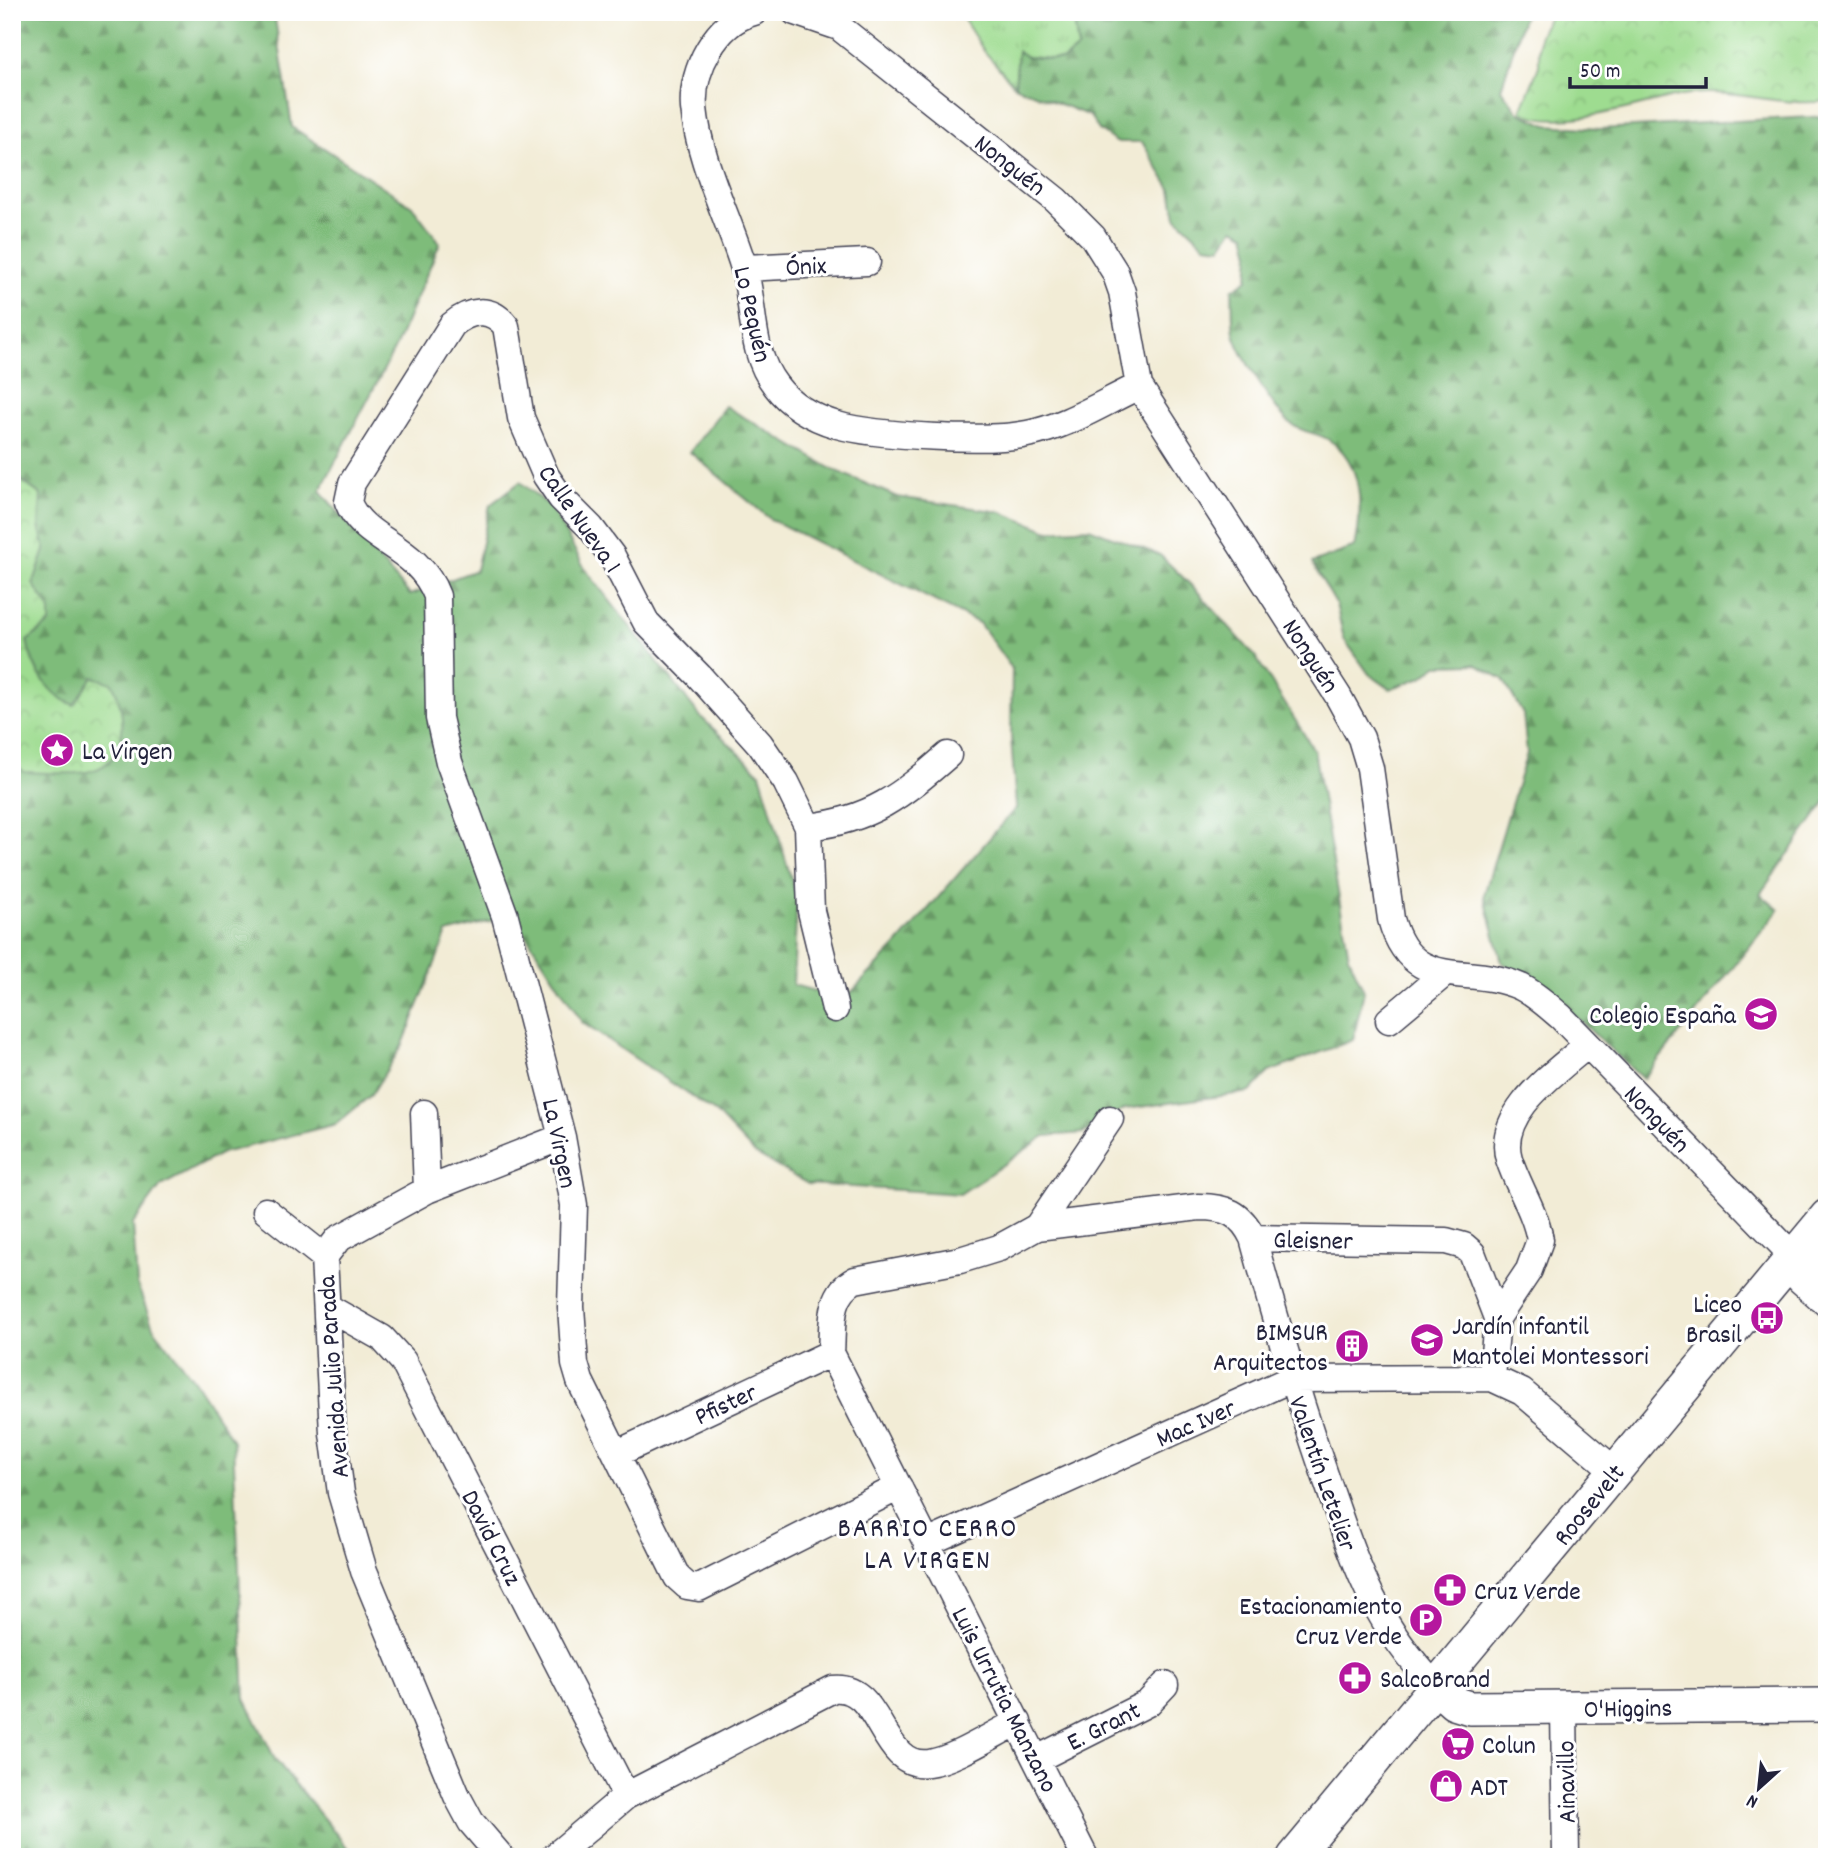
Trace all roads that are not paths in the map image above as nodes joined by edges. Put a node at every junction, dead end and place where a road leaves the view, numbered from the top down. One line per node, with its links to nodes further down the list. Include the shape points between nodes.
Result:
1 (754, 12): 5 (street, Lo Pequén, via 734,20 710,46 694,107)
2 (795, 12): 3 (street)
3 (838, 19): 6 (street, Nonguén, via 1056,200 1093,237 1122,292)
4 (867, 262): 5 (street, Ónix)
5 (744, 268): 6 (street, Lo Pequén, via 765,370 794,405 836,425 979,438 1027,435)
6 (1139, 386): 10 (street, Nonguén, via 1361,738 1374,790 1395,932 1419,965)
7 (348, 492): 9 (street, Calle Nueva 1, via 452,326 481,311 500,318 506,326 521,418 547,476 612,556 646,622 760,744); 16 (street, La Virgen, via 356,517 411,556 437,596 439,718 446,751 505,916)
8 (948, 755): 9 (street, via 885,806 854,820)
9 (808, 827): 11 (street, Calle Nueva 1, via 811,911)
10 (1444, 974): 12 (street); 13 (street, Nonguén, via 1521,988 1561,1017)
11 (835, 1009)
12 (1389, 1020)
13 (1587, 1045): 22 (street, Nonguén); 27 (street, via 1532,1094 1511,1128 1508,1156 1540,1240 1529,1270)
14 (424, 1113): 17 (street)
15 (1110, 1119): 20 (street, Gleisner)
16 (562, 1137): 17 (street, Avenida Julio Parada); 31 (street, La Virgen, via 574,1205 571,1307 575,1364)
17 (427, 1191): 23 (street, Avenida Julio Parada, via 338,1239)
18 (266, 1211): 23 (street)
19 (1827, 1216): 22 (main road, Roosevelt)
20 (1037, 1227): 21 (street, Gleisner, via 1221,1207 1246,1223); 28 (street, Gleisner, via 999,1248 960,1260 848,1284 836,1300)
21 (1253, 1238): 27 (street, Gleisner, via 1464,1245 1472,1253); 30 (street, Valentín Letelier)
22 (1793, 1256): 24 (main road); 25 (street, Nonguén, via 1800,1280); 32 (main road, Roosevelt)
23 (324, 1257): 26 (street, Avenida Julio Parada)
24 (1827, 1274)
25 (1827, 1304)
26 (329, 1308): 41 (street, David Cruz, via 366,1327 403,1361); 42 (street, Avenida Julio Parada, via 333,1433 349,1524 457,1796 471,1822)
27 (1497, 1318): 29 (street, Gleisner)
28 (831, 1353): 31 (street, Pfister); 33 (street, Luis Urrutia Manzano)
29 (1492, 1378): 30 (street, Mac Iver); 32 (street, Mac Iver, via 1522,1392)
30 (1292, 1379): 34 (street, Mac Iver); 36 (street, Valentín Letelier, via 1367,1594 1393,1638)
31 (618, 1453): 33 (street, La Virgen, via 677,1577 687,1586 699,1588)
32 (1615, 1471): 36 (main road, Roosevelt)
33 (899, 1487): 34 (street, Luis Urrutia Manzano)
34 (928, 1543): 39 (street, Luis Urrutia Manzano)
35 (1165, 1685): 40 (street, E. Grant, via 1154,1699)
36 (1436, 1687): 38 (main road, O'Higgins, via 1454,1703 1470,1708); 45 (main road, Roosevelt)
37 (1827, 1705): 38 (main road, O'Higgins)
38 (1564, 1708): 46 (street, Ainavillo)
39 (1018, 1722): 40 (street, Luis Urrutia Manzano); 41 (street, via 939,1760 915,1762 901,1754 857,1694 834,1689)
40 (1037, 1759): 44 (street, Luis Urrutia Manzano)
41 (626, 1796): 43 (street)
42 (500, 1857)
43 (554, 1857)
44 (1085, 1857)
45 (1294, 1857)
46 (1566, 1857)

